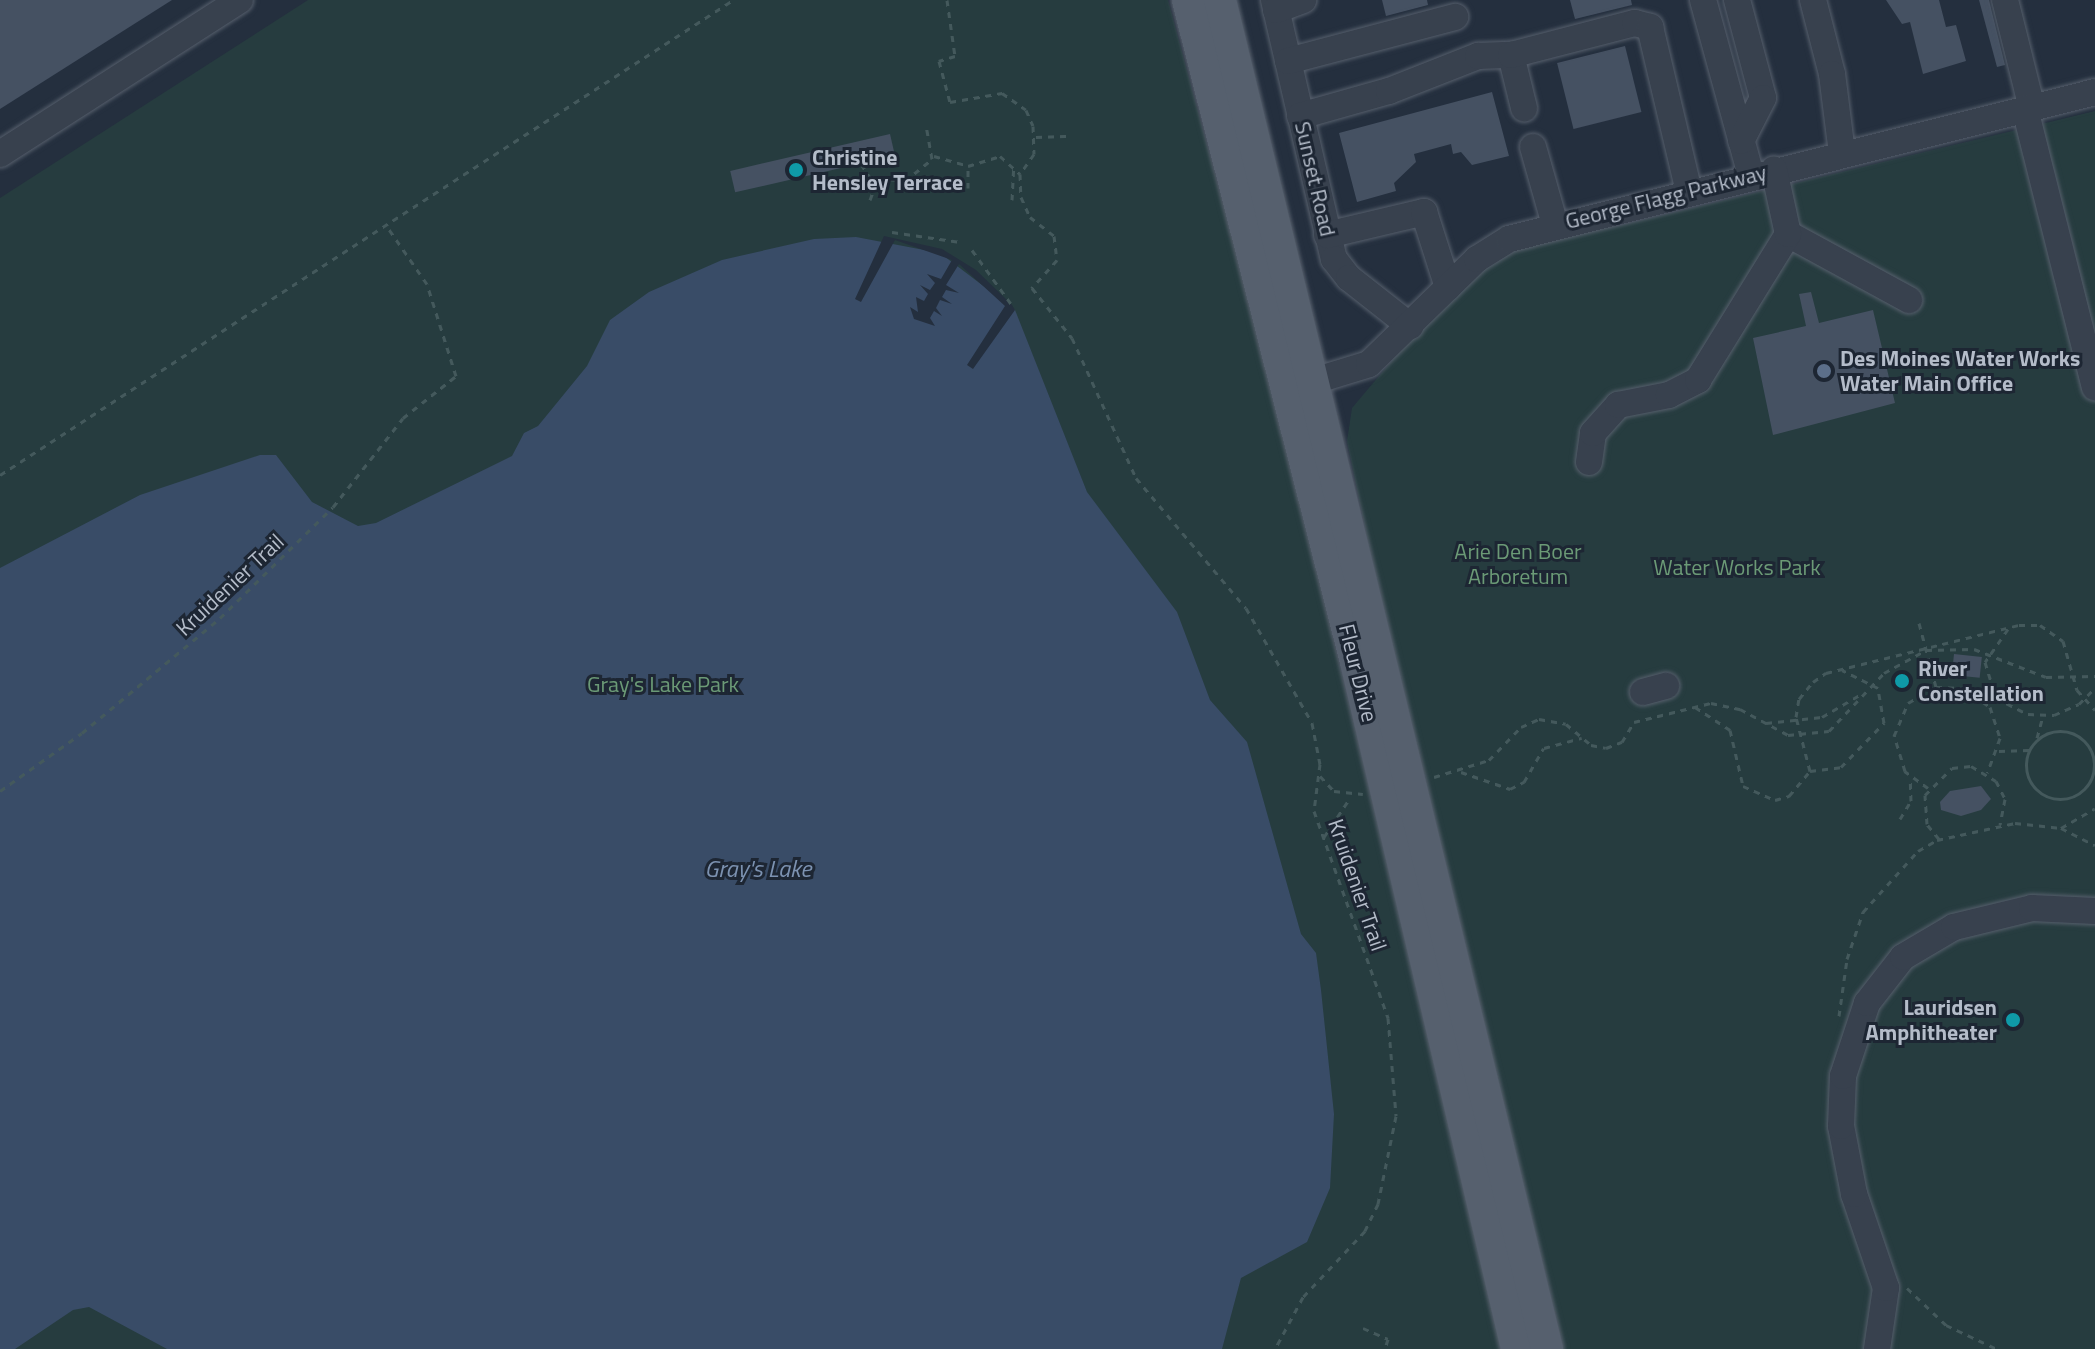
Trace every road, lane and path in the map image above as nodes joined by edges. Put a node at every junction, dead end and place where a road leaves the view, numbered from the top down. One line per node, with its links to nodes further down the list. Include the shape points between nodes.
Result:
1 (240, 0): 25 (street)
2 (733, 0): 37 (path)
3 (947, 0): 21 (path, via 955,56 939,61 950,102 1002,93 1026,110)
4 (1188, 0): 48 (main road, Fleur Drive)
5 (1220, 0): 48 (main road, Fleur Drive)
6 (1303, 0): 11 (street)
7 (1703, 0): 22 (street)
8 (1737, 0): 22 (street, via 1763,98)
9 (1813, 0): 24 (street, via 1832,74)
10 (2005, 0): 17 (street)
11 (1275, 5): 14 (street, Sunset Road)
12 (1455, 17): 14 (street)
13 (1511, 55): 16 (street); 18 (street, via 1478,56 1389,91); 34 (street, via 1635,23 1650,27)
14 (1288, 61): 18 (street, Sunset Road)
15 (2095, 92): 17 (street, George Flagg Parkway)
16 (1524, 108)
17 (2028, 108): 24 (street, George Flagg Parkway); 49 (street, via 2052,265)
18 (1300, 116): 41 (street, Sunset Road)
19 (926, 125): 26 (path)
20 (1072, 136): 21 (path)
21 (1035, 137): 31 (path, via 1034,154)
22 (1741, 141): 30 (street)
23 (1533, 147): 38 (street)
24 (1842, 153): 30 (street, George Flagg Parkway)
25 (0, 154)
26 (934, 156): 29 (path); 32 (path, via 909,179 884,175)
27 (861, 164): 32 (path)
28 (1014, 165): 29 (path, via 991,155); 31 (path); 36 (path)
29 (968, 166): 33 (path)
30 (1763, 173): 34 (street, George Flagg Parkway); 40 (street)
31 (1020, 174): 82 (path, Kruidenier Trail, via 1025,209 1057,246 1053,269 1032,288 1072,338 1136,478 1246,608 1298,695 1312,723)
32 (873, 182): 35 (path)
33 (968, 188)
34 (1689, 192): 38 (street, George Flagg Parkway)
35 (870, 200)
36 (1012, 200)
37 (386, 224): 51 (path); 85 (path, Kruidenier Trail, via 427,284 456,376 403,418 359,478 274,568 176,656)
38 (1555, 225): 44 (street, George Flagg Parkway, via 1509,239)
39 (892, 232): 42 (path)
40 (1788, 234): 45 (street); 50 (street, via 1694,386 1618,405 1593,433)
41 (1327, 235): 44 (street, via 1424,212); 47 (street, Sunset Road, via 1340,270)
42 (960, 242)
43 (972, 250): 46 (path)
44 (1448, 287): 47 (street, George Flagg Parkway)
45 (1909, 300)
46 (1012, 305)
47 (1410, 326): 48 (street, George Flagg Parkway, via 1369,364)
48 (1298, 386): 101 (main road, Fleur Drive, via 1356,662); 102 (main road, Fleur Drive)
49 (2095, 387)
50 (1589, 462)
51 (0, 475)
52 (1919, 623): 54 (path)
53 (2018, 625): 54 (path); 55 (path, via 1998,637); 58 (path, via 2040,625 2056,634)
54 (1926, 649): 55 (path); 56 (path); 59 (path); 60 (path)
55 (1988, 653): 58 (path, via 2031,674); 63 (path, via 1987,679)
56 (1839, 670): 59 (path); 69 (path, via 1804,691)
57 (2095, 676): 58 (path)
58 (2073, 678): 64 (path)
59 (1873, 683): 62 (path); 71 (path, via 1885,702)
60 (1936, 687): 65 (path, via 1963,688); 72 (path, via 1908,703)
61 (2095, 688): 64 (path)
62 (1866, 691): 69 (path, via 1836,712); 73 (path, via 1840,724)
63 (1996, 698): 65 (path); 68 (path)
64 (2085, 700): 67 (path); 68 (path)
65 (1988, 705): 77 (path, via 1999,727)
66 (1688, 707): 70 (path, via 1723,704); 74 (path, via 1634,722 1614,746 1598,747); 78 (path, via 1704,708 1724,722 1735,745 1737,778 1761,799 1789,796)
67 (2095, 710)
68 (2043, 715): 75 (path)
69 (1797, 722): 70 (path); 73 (path)
70 (1762, 723): 73 (path)
71 (1882, 727): 72 (path); 78 (path, via 1841,767)
72 (1896, 729): 81 (path, via 1895,748)
73 (1801, 737): 78 (path)
74 (1582, 738): 79 (path, via 1566,724 1539,719 1521,727 1489,760); 79 (path, via 1544,748 1524,782 1510,789)
75 (2032, 744): 76 (path); 76 (path, via 2051,732 2078,736 2090,750 2091,778 2070,797 2042,793 2029,779)
76 (2029, 750): 77 (path)
77 (1999, 751): 80 (path)
78 (1810, 771)
79 (1461, 772): 83 (path)
80 (1987, 773): 84 (path, via 1952,768); 90 (path, via 2005,799)
81 (1909, 774): 84 (path); 89 (path, via 1912,792)
82 (1320, 776): 87 (path); 92 (path, Kruidenier Trail, via 1314,811)
83 (1434, 777)
84 (1928, 788): 93 (path, via 1924,814)
85 (0, 791)
86 (1365, 794): 87 (path)
87 (1351, 797): 92 (path)
88 (2095, 808): 91 (path)
89 (1900, 819)
90 (2000, 825): 91 (path); 93 (path)
91 (2061, 828): 94 (path)
92 (1324, 837): 99 (path, Kruidenier Trail, via 1388,1018 1396,1116 1389,1162 1365,1231 1303,1297)
93 (1941, 839): 96 (path, via 1891,874 1863,912 1847,959)
94 (2095, 845)
95 (2095, 911): 103 (street, via 2032,908 1954,927 1903,957 1867,1003 1843,1076 1841,1126 1854,1194 1886,1288)
96 (1838, 1026)
97 (1900, 1280): 104 (path, via 1946,1325)
98 (1363, 1328): 100 (path, via 1388,1339)
99 (1275, 1349)
100 (1385, 1349)
101 (1517, 1349)
102 (1547, 1349)
103 (1877, 1349)
104 (1997, 1349)

